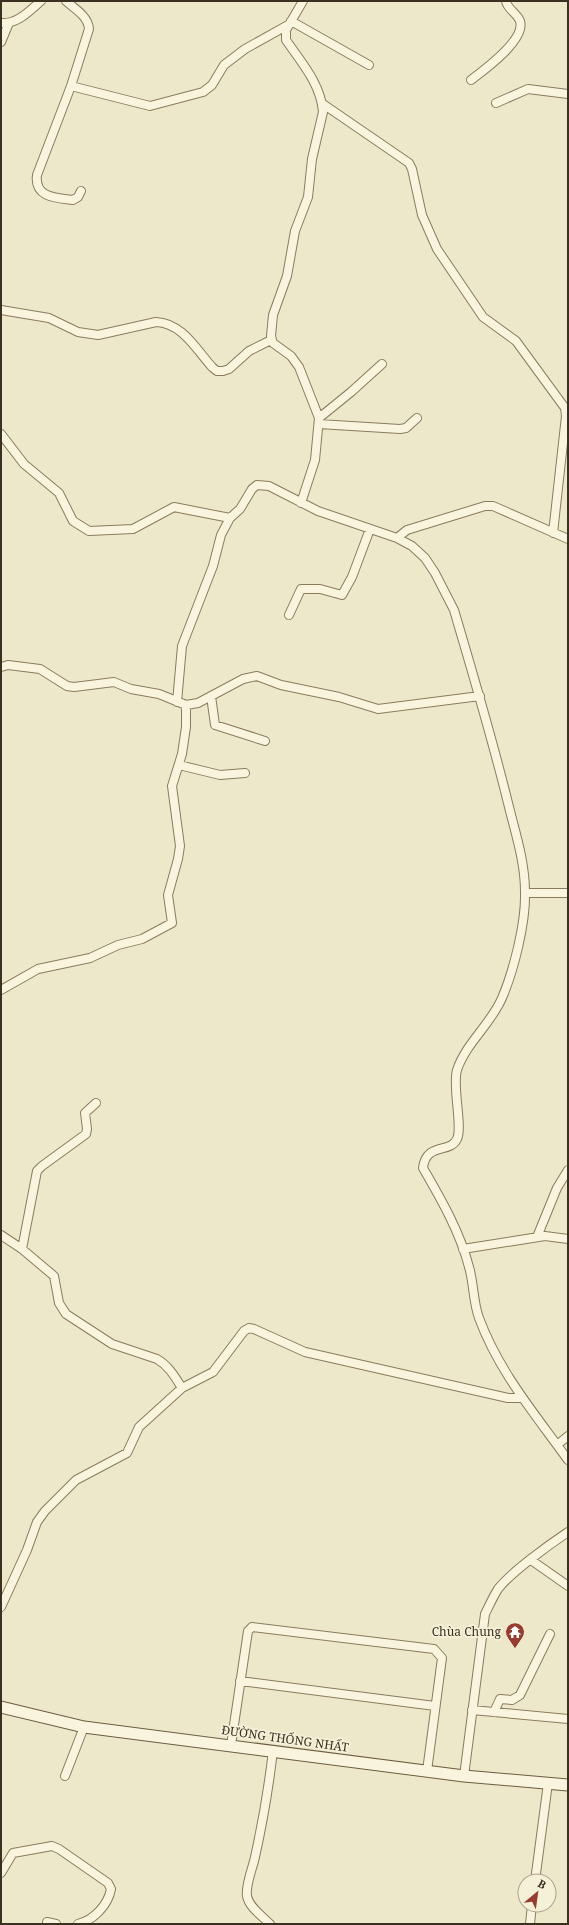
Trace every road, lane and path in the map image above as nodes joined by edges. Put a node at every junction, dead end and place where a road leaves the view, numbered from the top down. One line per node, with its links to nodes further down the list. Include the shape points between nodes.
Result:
1 (41, 1): 5 (street, via 17,20)
2 (66, 1): 10 (street, via 88,22)
3 (302, 1): 6 (street)
4 (506, 1): 9 (street, via 520,21 520,31 500,57)
5 (5, 23): 7 (street)
6 (290, 23): 8 (street); 10 (street, via 249,46 224,65 212,85 203,92 150,106); 13 (street, via 285,35 286,40 315,82)
7 (1, 42)
8 (369, 65)
9 (471, 80)
10 (71, 86): 14 (street, via 36,182 42,192 53,197 73,200)
11 (568, 94): 12 (street, via 528,89)
12 (496, 103)
13 (322, 104): 16 (street, via 323,112 312,159 308,197 295,231 286,282 273,315); 24 (street, via 409,163 422,215 437,249 483,317 516,341 565,408)
14 (81, 191)
15 (1, 310): 16 (street, via 49,318 89,335 165,322 183,333 212,367 223,372 250,351)
16 (271, 340): 19 (street, via 299,367)
17 (382, 364): 19 (street)
18 (418, 418): 19 (street, via 406,428 400,429)
19 (319, 421): 21 (street, via 315,460)
20 (1, 434): 22 (street, via 24,464 59,493 73,521 89,531 133,529 174,507)
21 (301, 503): 22 (street, via 269,486 257,485 240,509); 23 (street)
22 (230, 518): 31 (street, via 221,535 213,566 184,639)
23 (370, 529): 25 (street); 27 (street, via 352,577 342,595 326,590 301,589)
24 (553, 533): 25 (street, via 493,506 485,506 407,530); 26 (street)
25 (397, 538): 30 (street, via 412,546 425,558 446,591)
26 (568, 539)
27 (289, 615)
28 (1, 667): 31 (street, via 8,665 40,669 67,686 114,682 131,689 159,694)
29 (211, 696): 30 (street, via 243,678 257,676 281,685 339,697 378,709); 32 (street, via 198,703); 33 (street, via 216,726)
30 (480, 696): 36 (street, via 522,858)
31 (177, 702): 32 (street)
32 (186, 705): 34 (street, via 186,727)
33 (265, 741)
34 (179, 765): 35 (street, via 220,775); 38 (street, via 172,786 180,846 168,894 173,920 171,925 142,939 118,945 90,958 38,969)
35 (245, 773)
36 (525, 893): 37 (street); 45 (street, via 521,934 502,999 458,1069 458,1136 452,1144 432,1151 424,1161 423,1168 449,1216)
37 (568, 893)
38 (1, 990)
39 (96, 1102): 44 (street, via 85,1113 86,1134 38,1171)
40 (568, 1170): 42 (street, via 557,1188)
41 (1, 1235): 44 (street)
42 (537, 1237): 43 (street); 45 (street)
43 (568, 1239)
44 (22, 1249): 46 (street, via 54,1276 59,1303 66,1314 112,1344 157,1359 169,1368)
45 (463, 1249): 47 (street, via 470,1268 479,1318 503,1370)
46 (182, 1388): 47 (street, via 213,1372 244,1331 254,1328 305,1352 508,1398); 54 (street, via 139,1427 127,1453 76,1480 44,1511)
47 (521, 1398): 49 (street)
48 (568, 1436): 49 (street)
49 (558, 1445): 50 (street)
50 (568, 1460)
51 (568, 1532): 52 (street)
52 (531, 1560): 53 (street); 59 (street, via 499,1588 485,1614)
53 (568, 1586)
54 (1, 1607)
55 (550, 1634): 60 (street, via 520,1695 512,1700 500,1699)
56 (240, 1680): 57 (street); 57 (street, via 248,1631 252,1627 434,1649 442,1658); 63 (street)
57 (435, 1706): 65 (street)
58 (1, 1707): 62 (street, ĐƯỜNG THỐNG NHẤT)
59 (472, 1710): 60 (street); 66 (street)
60 (494, 1712): 61 (street)
61 (568, 1719)
62 (84, 1727): 63 (street, ĐƯỜNG THỐNG NHẤT); 67 (street)
63 (231, 1745): 64 (street, ĐƯỜNG THỐNG NHẤT)
64 (273, 1750): 65 (street, ĐƯỜNG THỐNG NHẤT); 76 (street, via 266,1805 246,1895 253,1907)
65 (432, 1772): 66 (street, ĐƯỜNG THỐNG NHẤT)
66 (459, 1775): 68 (street, ĐƯỜNG THỐNG NHẤT)
67 (65, 1776)
68 (548, 1783): 69 (street, ĐƯỜNG THỐNG NHẤT); 71 (street)
69 (568, 1785)
70 (1, 1873): 75 (street, via 13,1853 52,1846 59,1849 108,1883 111,1889 96,1915)
71 (537, 1873)
72 (531, 1913): 77 (street)
73 (47, 1922): 74 (street)
74 (56, 1924)
75 (78, 1924)
76 (270, 1924)
77 (530, 1924)

